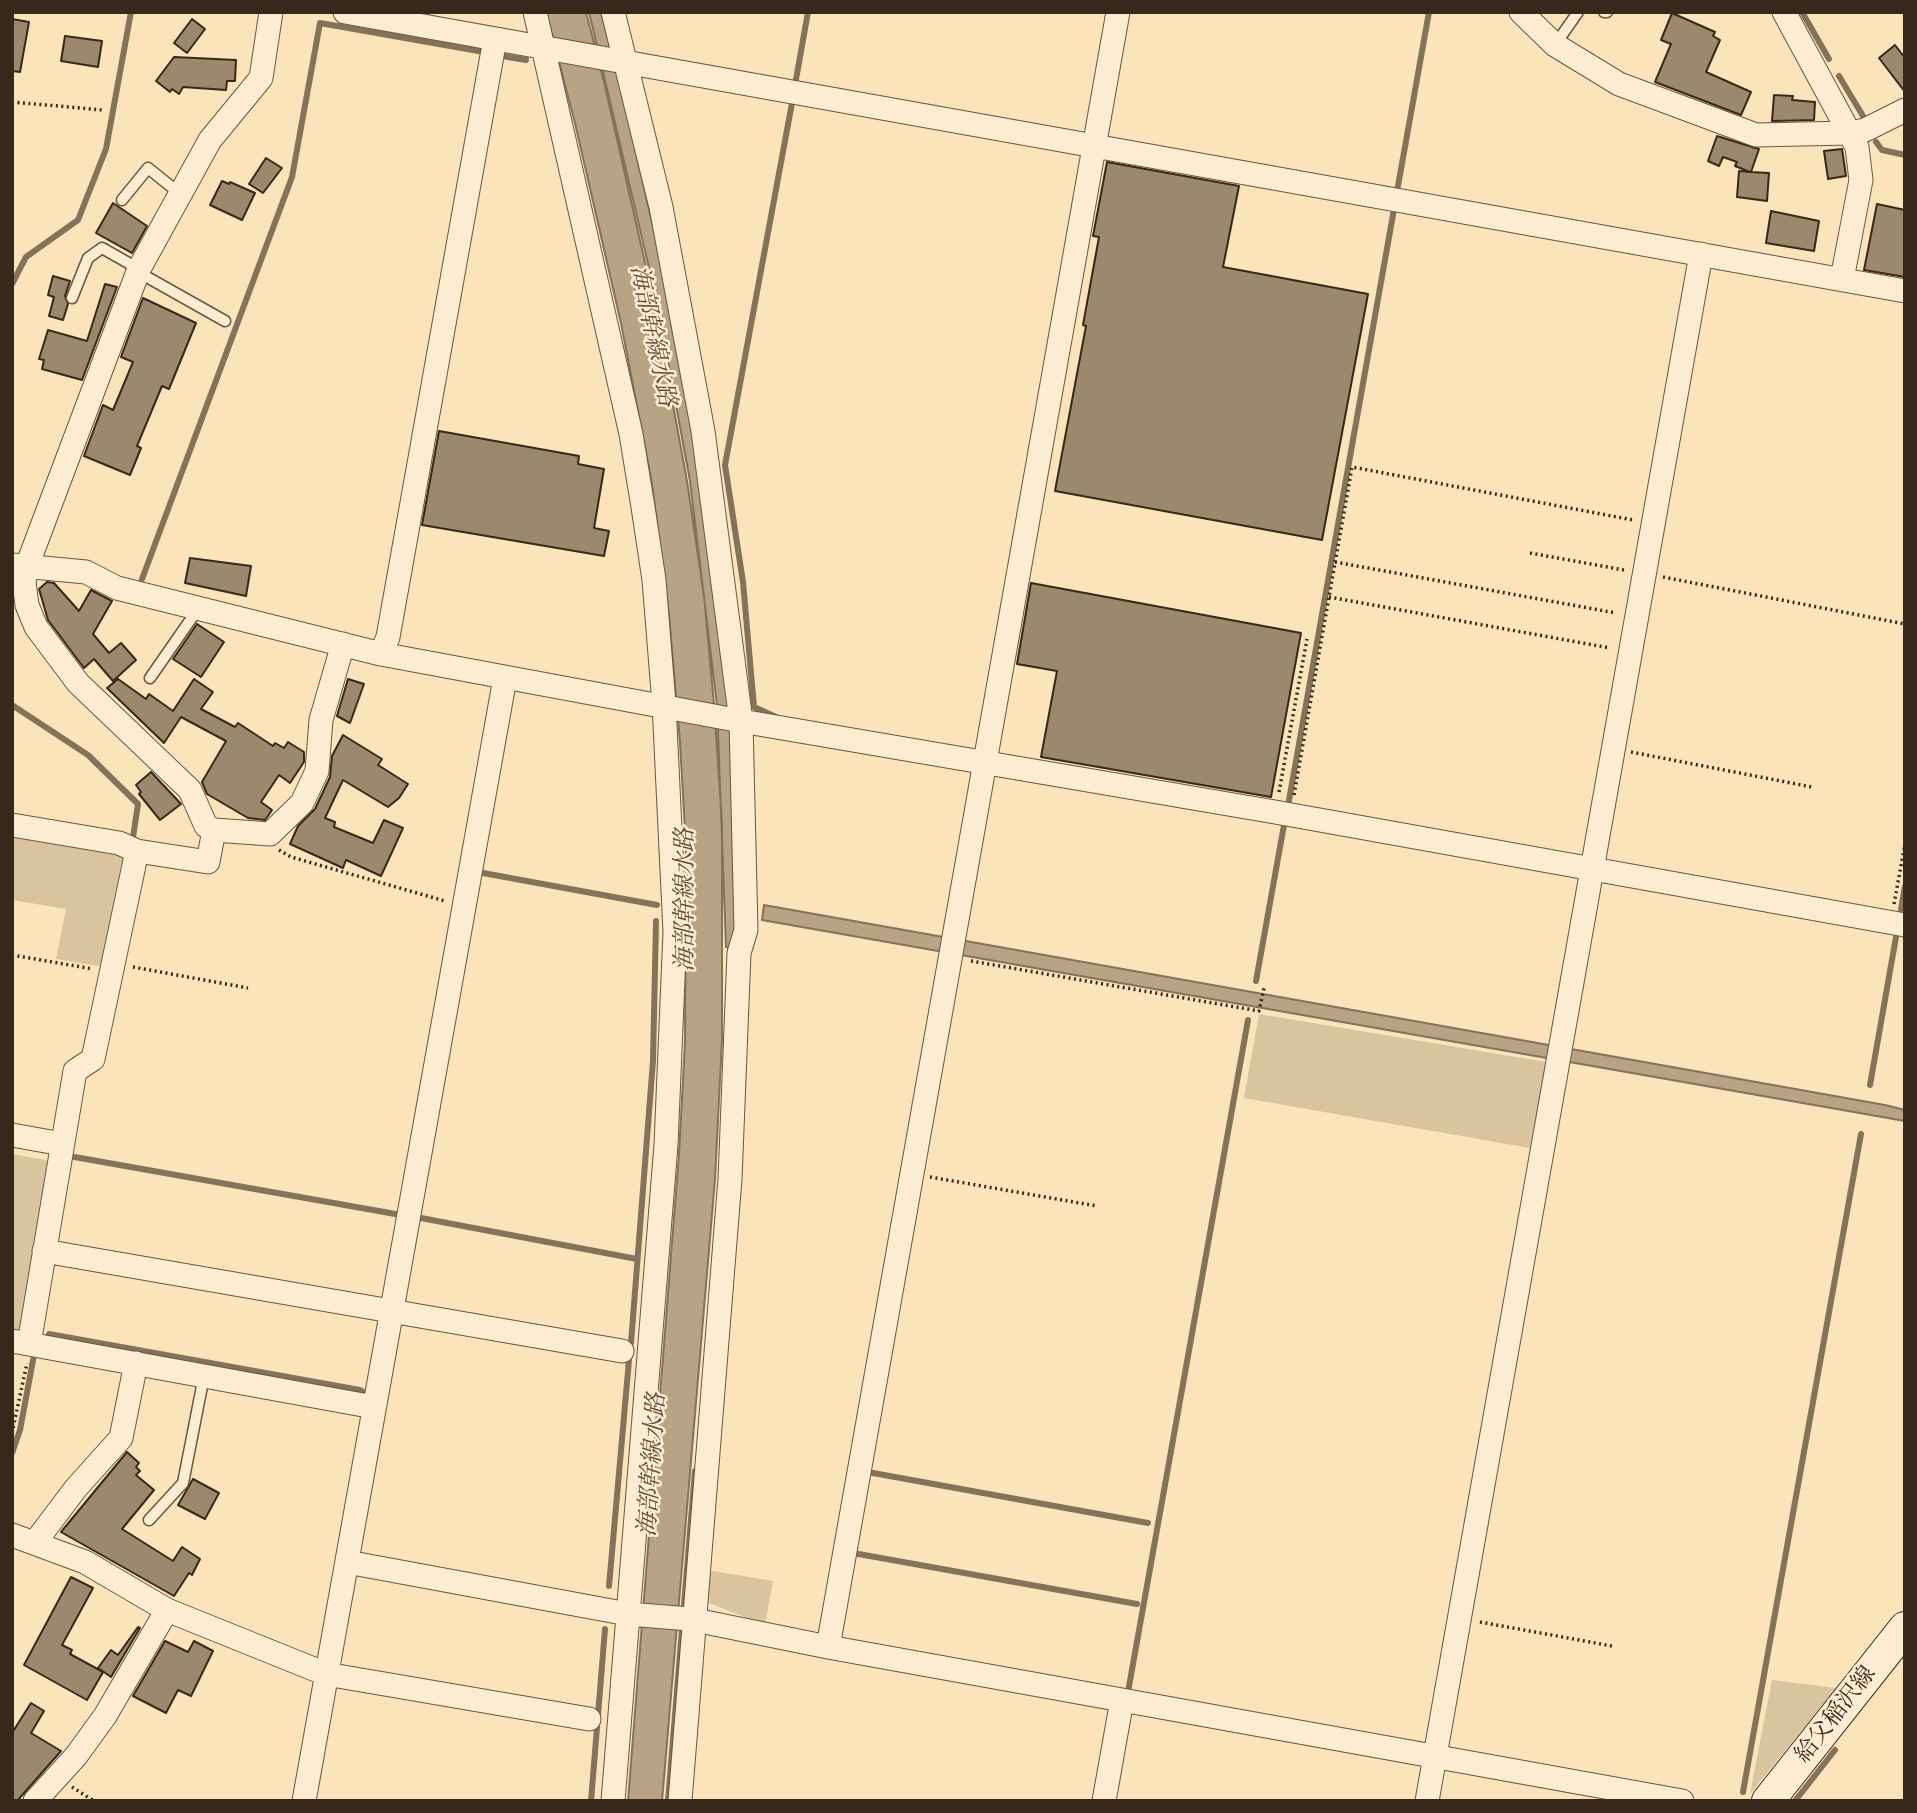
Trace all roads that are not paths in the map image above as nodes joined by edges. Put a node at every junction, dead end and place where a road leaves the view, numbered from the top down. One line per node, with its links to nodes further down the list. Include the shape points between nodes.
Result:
1 (271, 12): 16 (street, via 261,78 210,140)
2 (345, 12): 9 (street)
3 (535, 12): 11 (street)
4 (613, 12): 12 (street)
5 (1118, 12): 15 (street)
6 (1521, 12): 10 (street)
7 (1578, 12): 10 (lane)
8 (1784, 12): 14 (street)
9 (495, 39): 11 (street); 27 (street, via 388,637)
10 (1555, 45): 14 (street, via 1619,84 1756,135)
11 (550, 48): 12 (street); 30 (street, via 631,434 654,580)
12 (623, 61): 15 (street); 31 (street, via 660,207 703,432)
13 (1905, 110): 14 (street)
14 (1850, 133): 20 (street, via 1857,147 1861,180)
15 (1093, 145): 18 (street); 32 (street)
16 (179, 193): 17 (lane, via 148,168); 19 (street)
17 (122, 200)
18 (1701, 254): 20 (street); 36 (street)
19 (139, 270): 22 (lane, via 102,248 88,258); 23 (lane); 24 (street)
20 (1842, 279): 21 (street)
21 (1905, 291)
22 (72, 298)
23 (225, 321)
24 (20, 565): 25 (street, via 86,572 117,588); 34 (street, via 36,627 78,683 190,790 206,826)
25 (199, 608): 26 (street); 28 (lane)
26 (343, 644): 27 (street); 34 (street, via 321,720 317,771 302,803 270,834)
27 (381, 654): 29 (street)
28 (150, 678)
29 (505, 678): 30 (street); 41 (street)
30 (664, 704): 31 (street); 52 (street, via 675,932 666,1145)
31 (739, 720): 32 (street); 53 (street, via 746,930 739,953 730,1179)
32 (986, 762): 36 (street); 55 (street)
33 (12, 825): 35 (street, via 119,843)
34 (214, 830): 35 (street, via 208,862)
35 (137, 851): 39 (street, via 93,1059 75,1071)
36 (1593, 871): 37 (street); 59 (street)
37 (1898, 924)
38 (12, 1135): 39 (street)
39 (62, 1144): 40 (street)
40 (44, 1251): 41 (street); 42 (street)
41 (392, 1311): 43 (street); 46 (street)
42 (24, 1343): 44 (street)
43 (622, 1351)
44 (136, 1363): 45 (street); 49 (street, via 121,1438)
45 (204, 1376): 46 (street); 47 (lane, via 183,1483)
46 (374, 1407): 50 (street)
47 (149, 1520)
48 (12, 1535): 49 (street)
49 (36, 1541): 51 (street, via 85,1562)
50 (346, 1562): 52 (street); 56 (street)
51 (167, 1610): 56 (street); 60 (street, via 105,1716)
52 (628, 1614): 53 (street); 62 (street)
53 (693, 1620): 55 (street); 63 (street)
54 (1905, 1628): 67 (main road, 給父稲沢線)
55 (828, 1647): 57 (street)
56 (327, 1674): 58 (street); 61 (street)
57 (1122, 1700): 59 (street); 64 (street)
58 (589, 1719)
59 (1435, 1756): 65 (street); 66 (street)
60 (35, 1801)
61 (304, 1801)
62 (613, 1801)
63 (680, 1801)
64 (1104, 1801)
65 (1427, 1801)
66 (1682, 1801)
67 (1768, 1801)

